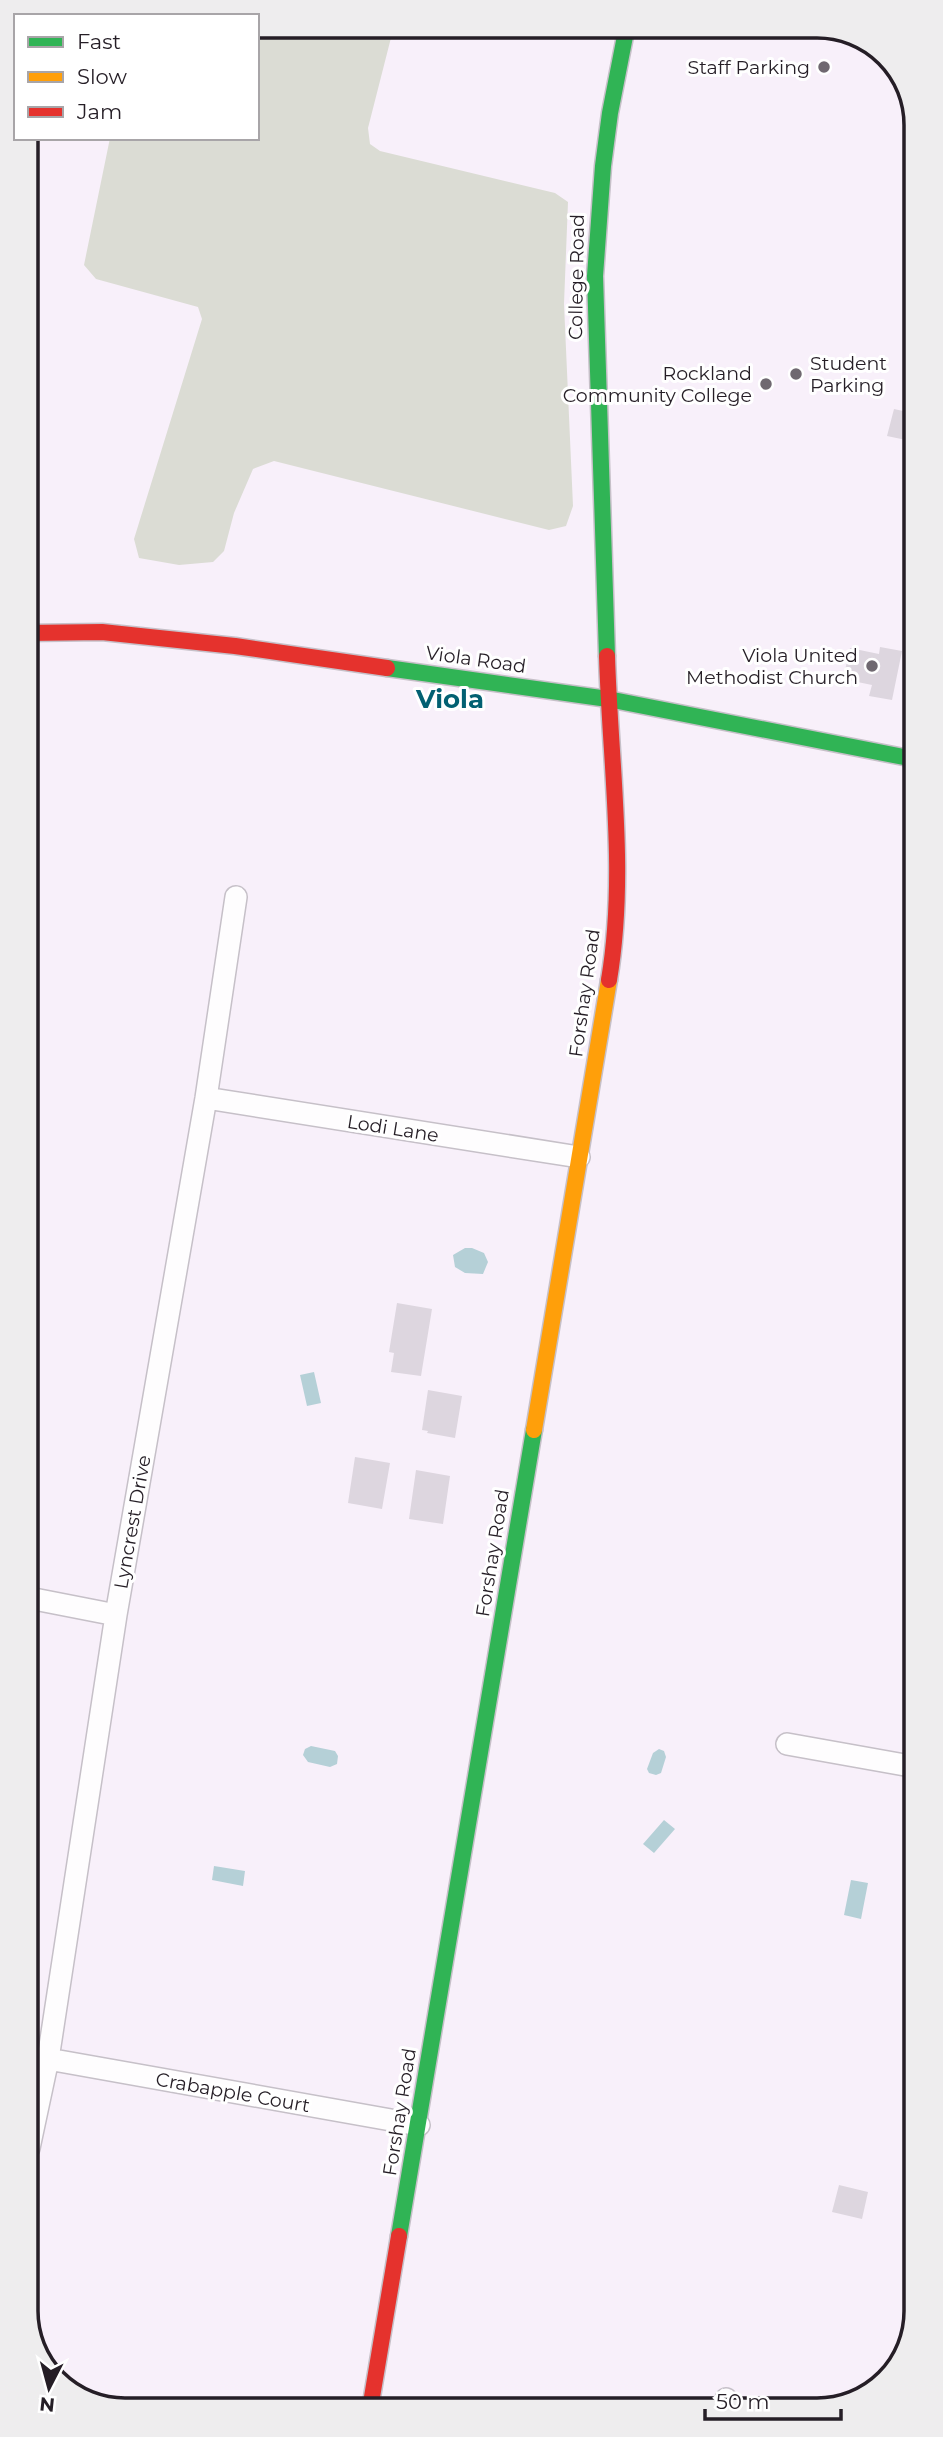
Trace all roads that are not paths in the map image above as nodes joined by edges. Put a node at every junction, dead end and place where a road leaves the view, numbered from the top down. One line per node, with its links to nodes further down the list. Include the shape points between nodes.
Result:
1 (625, 39): 3 (street, College Road, via 603,166 595,276)
2 (39, 633): 3 (street, Viola Road, via 102,632 235,646)
3 (608, 699): 4 (street, Viola Road); 7 (street, Forshay Road, via 617,914)
4 (904, 757)
5 (236, 897): 6 (street, Lyncrest Drive)
6 (206, 1098): 7 (street, Lodi Lane); 9 (street, Lyncrest Drive)
7 (579, 1157): 14 (street, Forshay Road)
8 (38, 1600): 9 (street)
9 (116, 1615): 12 (street, Lyncrest Drive)
10 (787, 1744): 11 (street)
11 (904, 1765)
12 (48, 2059): 13 (street, Lyncrest Drive); 14 (street, Crabapple Court)
13 (38, 2105)
14 (419, 2125): 15 (street, Forshay Road)
15 (372, 2398)

